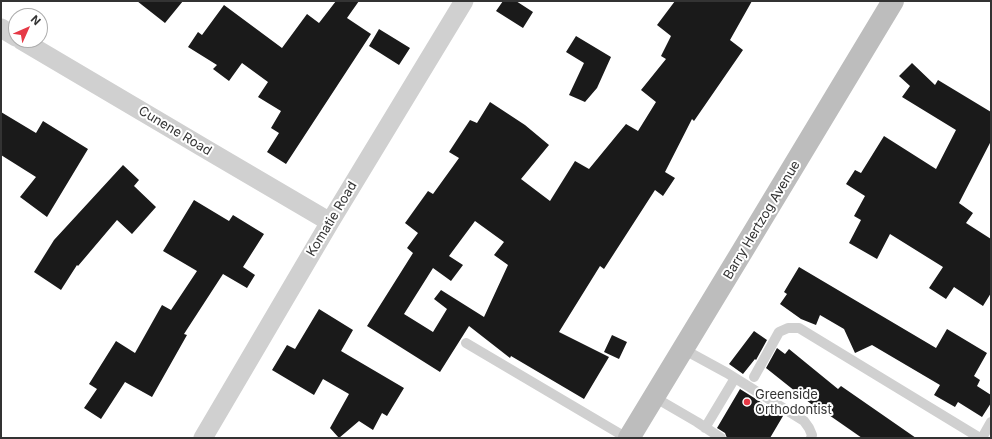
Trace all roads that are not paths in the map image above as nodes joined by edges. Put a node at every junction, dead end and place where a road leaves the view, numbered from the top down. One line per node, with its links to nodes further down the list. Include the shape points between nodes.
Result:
1 (464, 1): 4 (street, Komatie Road)
2 (893, 1): 6 (main road, Barry Hertzog Avenue)
3 (35, 48): 4 (street, Cunene Road)
4 (330, 222): 12 (street, Komatie Road)
5 (466, 343): 13 (lane)
6 (684, 349): 8 (lane); 9 (main road, Barry Hertzog Avenue)
7 (754, 377): 16 (lane, via 779,332 788,328 800,328)
8 (735, 378): 11 (lane); 15 (lane, via 804,421 811,432)
9 (654, 397): 11 (lane); 13 (main road, Barry Hertzog Avenue)
10 (991, 422): 16 (lane)
11 (705, 428): 14 (lane)
12 (203, 438)
13 (628, 438)
14 (721, 438)
15 (811, 438)
16 (981, 438)

